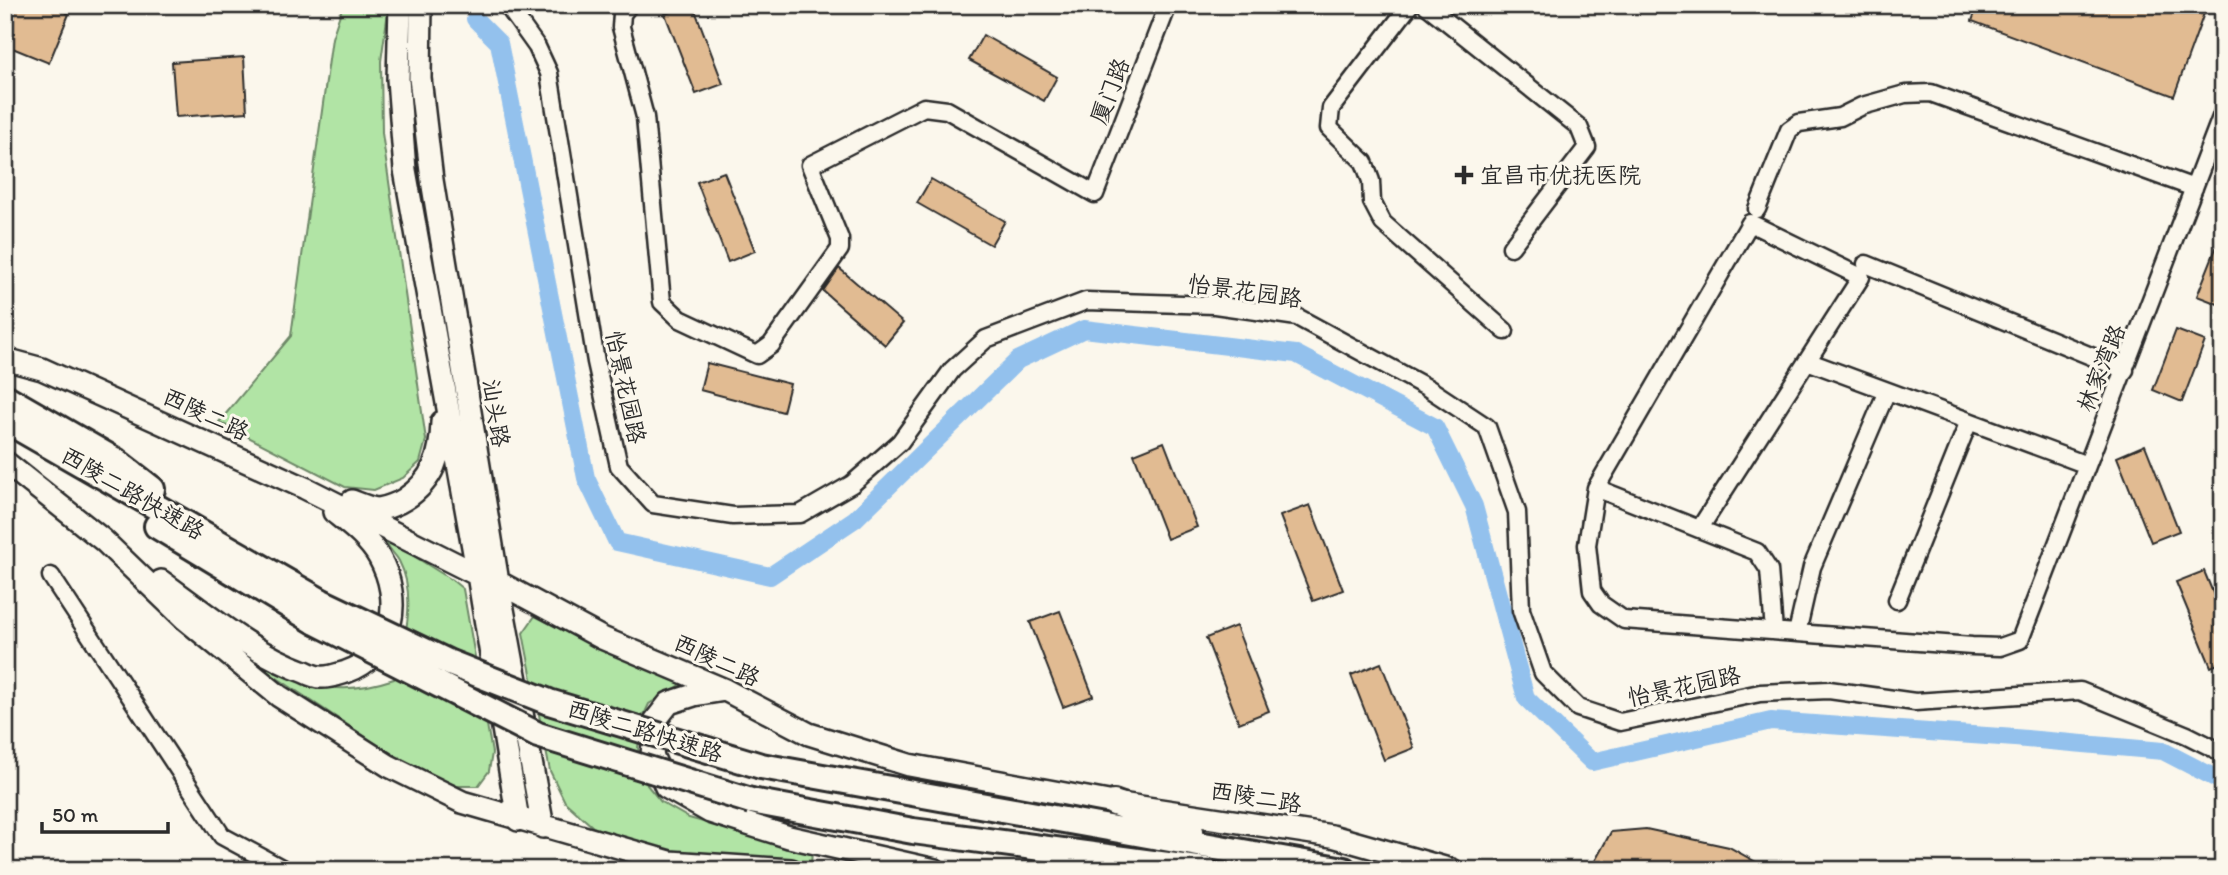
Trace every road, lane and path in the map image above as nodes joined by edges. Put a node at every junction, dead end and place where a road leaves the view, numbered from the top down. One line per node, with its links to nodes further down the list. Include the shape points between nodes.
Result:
1 (400, 5): 17 (main road, 汕头路, via 398,79 405,170)
2 (421, 5): 31 (main road, 汕头路, via 420,78)
3 (507, 5): 37 (street, 怡景花园路, via 537,47 549,74 596,362 619,466 653,504 733,516 800,514 852,484 900,442 952,370 986,339 1086,301 1215,305 1297,317 1428,388 1487,427 1517,512 1521,610 1543,673 1578,708 1620,722 1760,693 1829,690 1915,702 2080,691)
4 (629, 5): 5 (street, 厦门路, via 622,14 621,27 645,117 662,302 680,319 757,355 771,345 840,249 810,165 924,107 947,110 1095,194)
5 (1168, 5)
6 (1410, 5): 13 (street, via 1331,108 1329,128 1364,162 1372,202 1383,223)
7 (1426, 5): 11 (street, via 1579,127 1587,148)
8 (2223, 113): 9 (street, 林家湾路)
9 (2194, 188): 10 (street, via 1931,93 1905,94 1840,117 1798,123 1789,130); 16 (street, 林家湾路)
10 (1757, 209)
11 (1511, 247)
12 (1866, 264): 16 (street)
13 (1505, 331)
14 (5, 359): 25 (main road, 西陵二路, via 42,369)
15 (1807, 361): 18 (street); 26 (street, via 1861,277 1750,223); 27 (street)
16 (2125, 370): 24 (street, 林家湾路)
17 (442, 382): 25 (main road, via 441,446 432,473 418,491 379,509); 31 (main road, 汕头路)
18 (1887, 391): 21 (street); 35 (street, via 1812,567)
19 (5, 397): 29 (highway, via 116,461)
20 (5, 420): 29 (highway, 西陵二路快速路)
21 (1969, 422): 24 (street); 32 (street)
22 (5, 437): 33 (highway, 西陵二路快速路)
23 (5, 462): 28 (main road)
24 (2087, 465): 35 (street, 林家湾路, via 2020,640 2000,647)
25 (305, 488): 28 (main road, via 380,557 392,594 392,621 381,649 361,666 343,673 320,677 266,654); 31 (main road, 西陵二路)
26 (1596, 488): 27 (street); 34 (street, via 1587,545 1592,591 1601,604 1623,620)
27 (1700, 528): 34 (street, via 1757,552 1769,570)
28 (103, 540): 39 (main road, via 185,618 279,696 389,766 462,802)
29 (231, 549): 33 (highway, 西陵二路快速路)
30 (51, 576): 42 (street, via 222,836)
31 (488, 578): 36 (main road, 西陵二路, via 602,638); 39 (main road, 汕头路); 40 (main road, 汕头路)
32 (1897, 600)
33 (319, 612): 41 (highway, 西陵二路快速路, bridge, via 549,702 761,766); 45 (highway, 西陵二路快速路, bridge, via 537,735 751,802 913,831)
34 (1774, 631): 35 (street)
35 (1797, 633)
36 (725, 690): 38 (main road, 西陵二路, via 809,734 909,765); 44 (main road, via 669,703 654,721 652,755 666,787 710,812 789,837)
37 (2223, 753)
38 (1114, 803): 41 (highway); 47 (main road, 西陵二路, via 1332,836)
39 (518, 820): 40 (main road)
40 (543, 827): 43 (main road, via 670,862)
41 (1254, 854): 46 (highway, 西陵二路快速路)
42 (285, 870)
43 (791, 870)
44 (935, 870)
45 (1205, 870)
46 (1344, 870)
47 (1452, 870)

